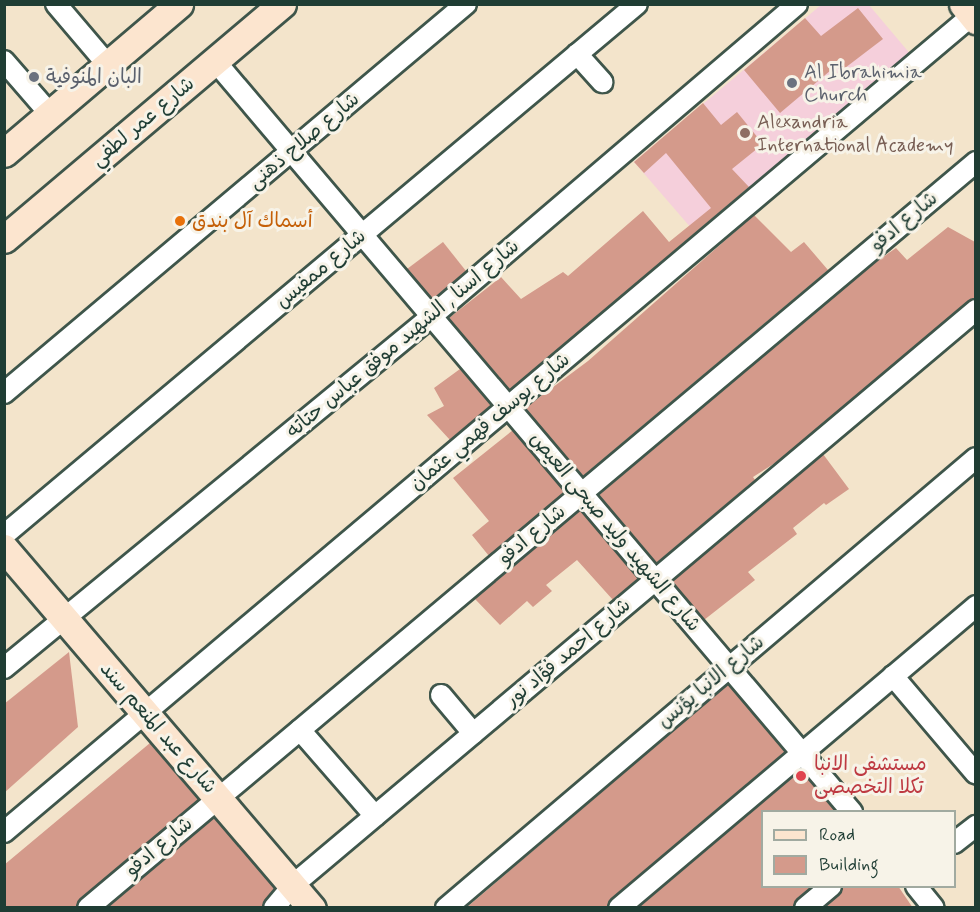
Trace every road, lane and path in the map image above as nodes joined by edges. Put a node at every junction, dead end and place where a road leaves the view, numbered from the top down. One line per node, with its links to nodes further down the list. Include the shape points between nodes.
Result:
1 (56, 4): 11 (street)
2 (179, 4): 11 (street)
3 (282, 4): 10 (street, شارع عمر لطفي)
4 (465, 4): 14 (street, شارع صلاح ذهنى)
5 (637, 4): 8 (street, شارع ممفيس)
6 (797, 4): 20 (street, شارع اسنا , الشهيد موفق عباس حتاته)
7 (971, 13): 22 (street, شارع يوسف فهمي عثمان)
8 (577, 54): 12 (street); 17 (street, شارع ممفيس)
9 (4, 61): 13 (street)
10 (215, 61): 14 (street, شارع الشهيد وليد صبحى العيص); 18 (street, شارع عمر لطفي)
11 (108, 65): 13 (street)
12 (602, 82)
13 (50, 114): 15 (street)
14 (291, 151): 17 (street, شارع الشهيد وليد صبحى العيص); 21 (street, شارع صلاح ذهنى)
15 (4, 153)
16 (975, 162): 24 (street, شارع ادفو)
17 (362, 234): 20 (street, شارع الشهيد وليد صبحى العيص); 25 (street, شارع ممفيس)
18 (4, 239)
19 (975, 310): 27 (street, شارع احمد فؤاد نور)
20 (432, 316): 22 (street, شارع الشهيد وليد صبحى العيص); 29 (street, شارع اسنا , الشهيد موفق عباس حتاته)
21 (4, 393)
22 (508, 406): 24 (street, شارع الشهيد وليد صبحى العيص); 34 (street, شارع يوسف فهمي عثمان)
23 (975, 458): 30 (street, شارع الانبا يؤنس)
24 (582, 493): 27 (street, شارع الشهيد وليد صبحى العيص); 35 (street, شارع ادفو)
25 (4, 535)
26 (4, 548): 29 (street, شارع عبد المنعم سند)
27 (656, 580): 30 (street, شارع الشهيد وليد صبحى العيص); 36 (street, شارع احمد فؤاد نور)
28 (975, 606): 32 (street)
29 (64, 619): 31 (street, شارع اسنا , الشهيد موفق عباس حتاته); 34 (street, شارع عبد المنعم سند)
30 (729, 667): 37 (street, شارع الشهيد وليد صبحى العيص); 51 (street, شارع الانبا يؤنس)
31 (4, 668)
32 (893, 676): 37 (street); 38 (street)
33 (441, 695): 36 (street)
34 (144, 714): 39 (street, شارع عبد المنعم سند); 43 (street, شارع يوسف فهمي عثمان)
35 (300, 729): 39 (street, شارع ادفو); 41 (street)
36 (473, 733): 41 (street, شارع احمد فؤاد نور)
37 (802, 753): 40 (street, شارع الشهيد وليد صبحى العيص); 52 (street)
38 (975, 774)
39 (219, 798): 45 (street, شارع عبد المنعم سند); 48 (street, شارع ادفو)
40 (850, 810)
41 (375, 816): 45 (street, شارع احمد فؤاد نور)
42 (975, 826): 44 (street)
43 (4, 832)
44 (956, 841)
45 (293, 885): 49 (street, شارع احمد فؤاد نور); 50 (street, شارع عبد المنعم سند)
46 (829, 888): 53 (street)
47 (918, 888): 54 (street)
48 (88, 908)
49 (274, 908)
50 (312, 908)
51 (446, 908)
52 (619, 908)
53 (806, 908)
54 (934, 908)

